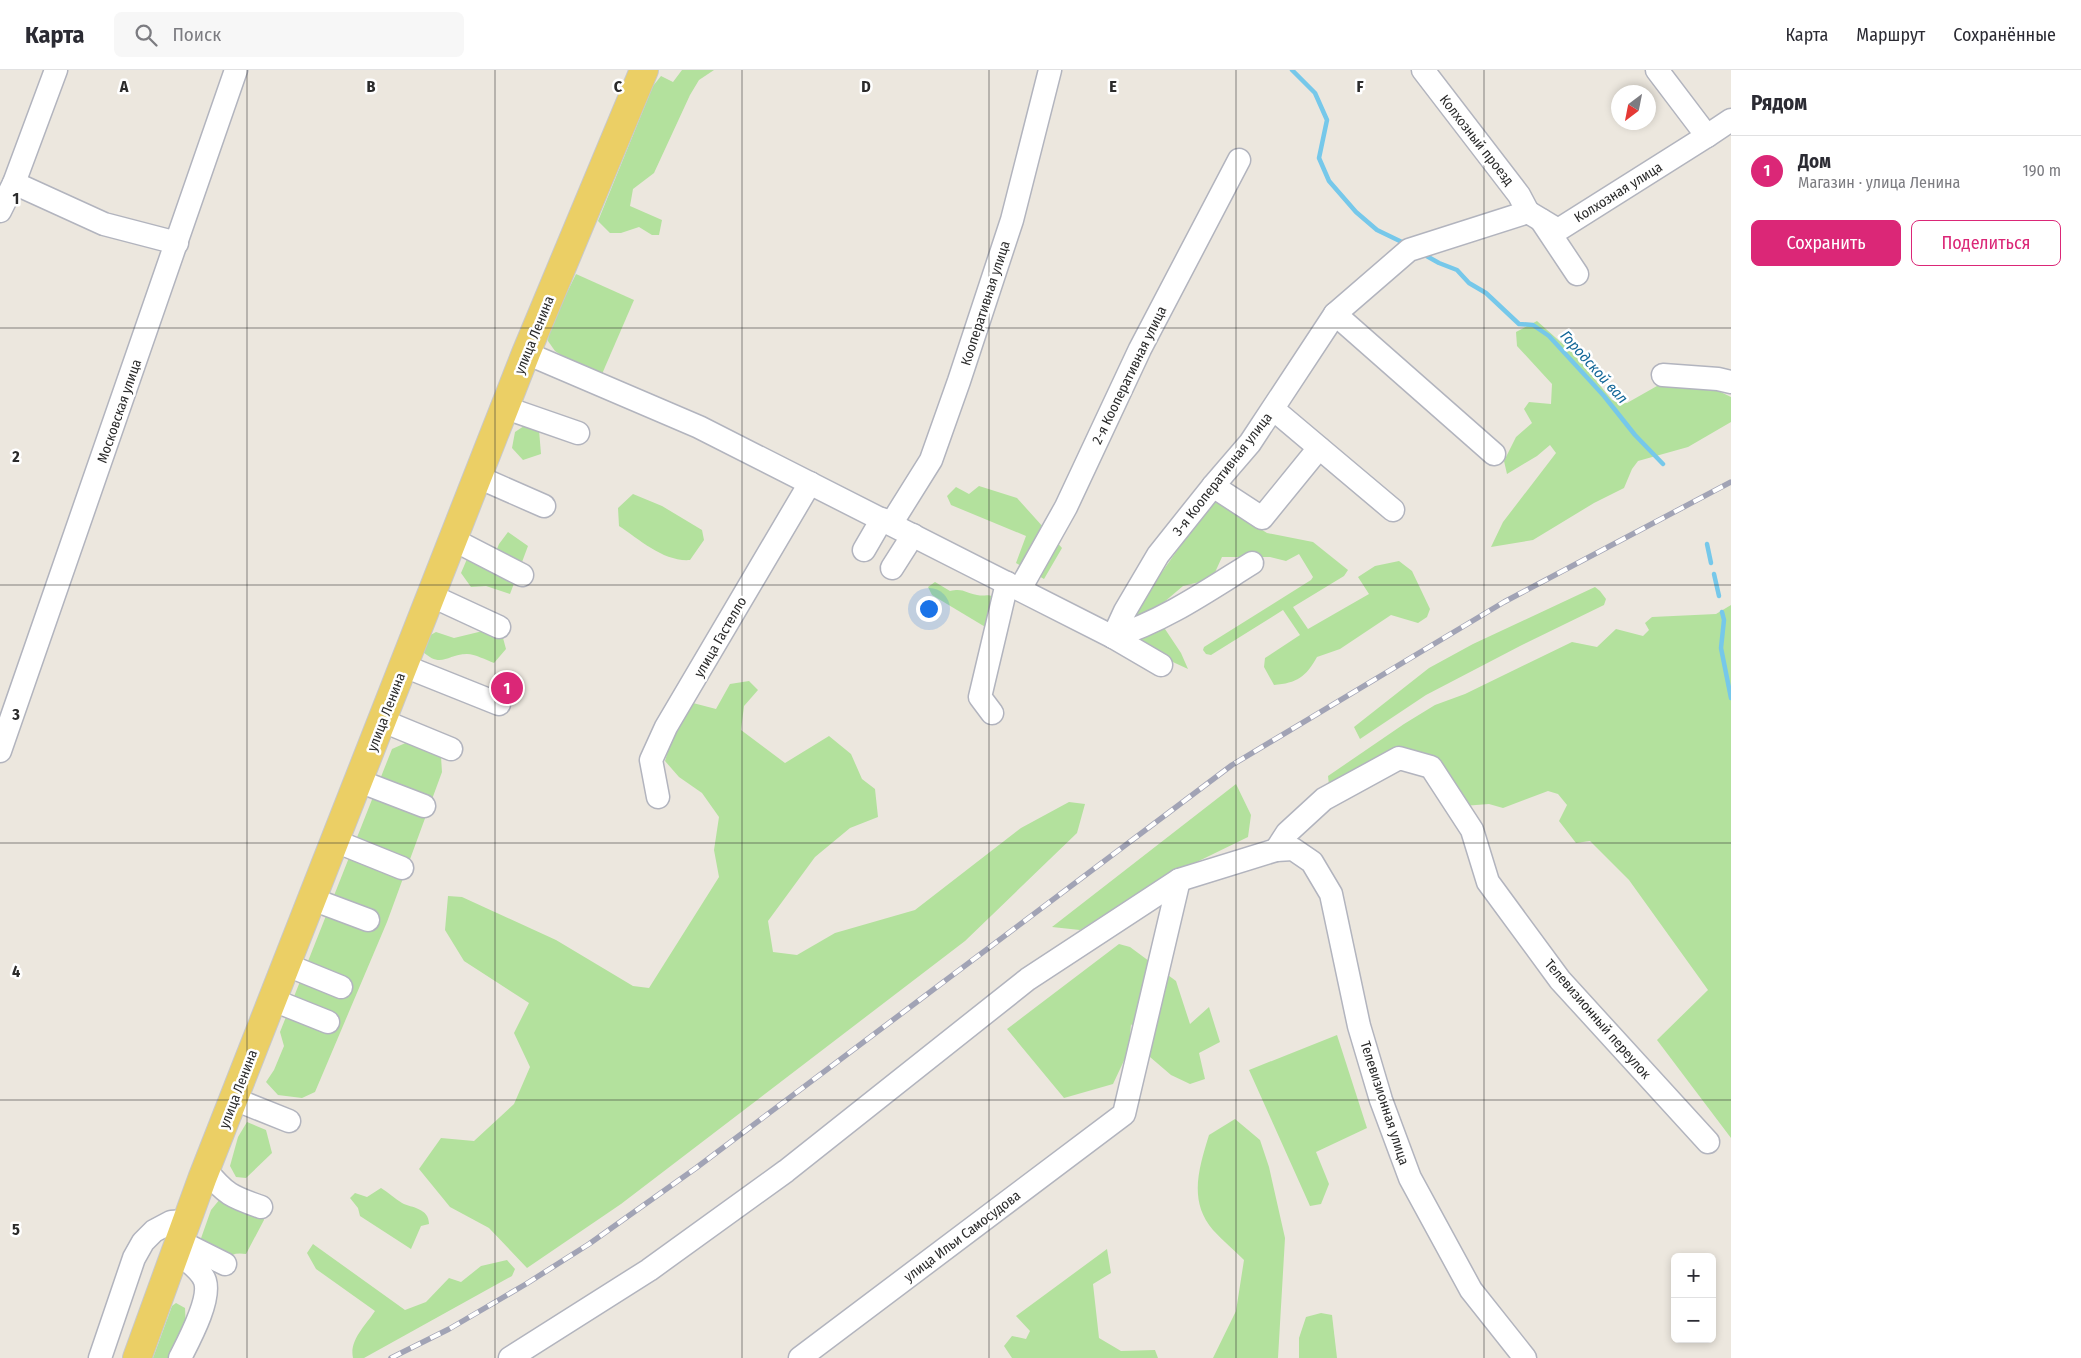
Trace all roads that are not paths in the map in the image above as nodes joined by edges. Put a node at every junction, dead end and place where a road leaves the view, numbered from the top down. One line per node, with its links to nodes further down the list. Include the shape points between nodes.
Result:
1 (56, 70): 10 (street)
2 (236, 70): 12 (street, Московская улица)
3 (644, 70): 15 (main road, улица Ленина)
4 (1050, 70): 28 (street, Кооперативная улица, via 1012,220 931,460)
5 (1423, 70): 11 (street, Колхозный проезд)
6 (1657, 70): 8 (street)
7 (1731, 120): 8 (street, Колхозная улица)
8 (1707, 136): 11 (street, Колхозная улица, via 1558,230)
9 (1239, 160): 35 (street, 2-я Кооперативная улица, via 1140,349 1066,507)
10 (5, 196): 12 (street)
11 (1534, 215): 13 (street, Колхозный проезд); 14 (street, 3-я Кооперативная улица, via 1409,250)
12 (177, 243): 45 (street, Московская улица)
13 (1577, 274)
14 (1335, 314): 19 (street, 3-я Кооперативная улица); 22 (street)
15 (526, 353): 18 (main road, улица Ленина); 24 (street, via 699,427)
16 (1663, 375): 17 (street)
17 (1731, 382)
18 (506, 408): 20 (street); 23 (main road, улица Ленина)
19 (1273, 409): 21 (street); 25 (street, 3-я Кооперативная улица, via 1250,443)
20 (578, 433)
21 (1319, 448): 25 (street, via 1262,518); 27 (street)
22 (1494, 454)
23 (478, 477): 26 (street); 30 (main road, улица Ленина)
24 (810, 483): 28 (street); 47 (street, улица Гастелло, via 666,727 651,760)
25 (1212, 486): 38 (street, 3-я Кооперативная улица, via 1158,555 1124,611)
26 (544, 506)
27 (1393, 510)
28 (886, 522): 29 (street); 31 (street, Кооперативная улица)
29 (913, 535): 33 (street); 35 (street)
30 (454, 540): 34 (street); 36 (main road, улица Ленина)
31 (864, 550)
32 (1252, 563): 38 (street, via 1178,610)
33 (892, 568)
34 (522, 575)
35 (1013, 586): 38 (street); 42 (street, 2-я Кооперативная улица, via 980,698)
36 (432, 596): 37 (street); 40 (main road, улица Ленина)
37 (499, 626)
38 (1114, 637): 39 (street)
39 (1161, 665)
40 (404, 666): 41 (street); 43 (main road, улица Ленина)
41 (498, 704)
42 (992, 713)
43 (383, 721): 44 (street); 46 (main road, улица Ленина)
44 (451, 749)
45 (0, 751)
46 (359, 781): 48 (street); 49 (main road, улица Ленина)
47 (658, 797)
48 (424, 806)
49 (335, 841): 51 (street); 53 (main road, улица Ленина)
50 (1276, 850): 52 (street); 61 (street, Телевизионный переулок, via 1287,833 1324,799 1399,758 1431,767 1472,830 1488,882 1560,980); 71 (street, Телевизионная улица, via 1294,849 1312,862 1331,894 1359,1026 1381,1100 1410,1178 1471,1290)
51 (402, 868)
52 (1179, 880): 69 (street, via 1028,979 786,1171 657,1264); 70 (street, улица Ильи Самосудова, via 1124,1114)
53 (312, 899): 54 (street); 55 (main road, улица Ленина)
54 (368, 920)
55 (286, 965): 56 (street); 57 (main road, улица Ленина)
56 (341, 987)
57 (273, 1000): 58 (street); 59 (main road, улица Ленина)
58 (328, 1022)
59 (234, 1099): 60 (street); 62 (main road, улица Ленина)
60 (289, 1121)
61 (1708, 1142)
62 (206, 1170): 63 (street, via 220,1188); 64 (main road, улица Ленина)
63 (260, 1208)
64 (180, 1238): 65 (street); 66 (street, via 171,1222 143,1242 134,1258); 67 (main road, улица Ленина); 68 (street, via 205,1280 207,1296)
65 (225, 1264)
66 (100, 1358)
67 (137, 1358)
68 (180, 1358)
69 (510, 1358)
70 (800, 1358)
71 (1526, 1358)

